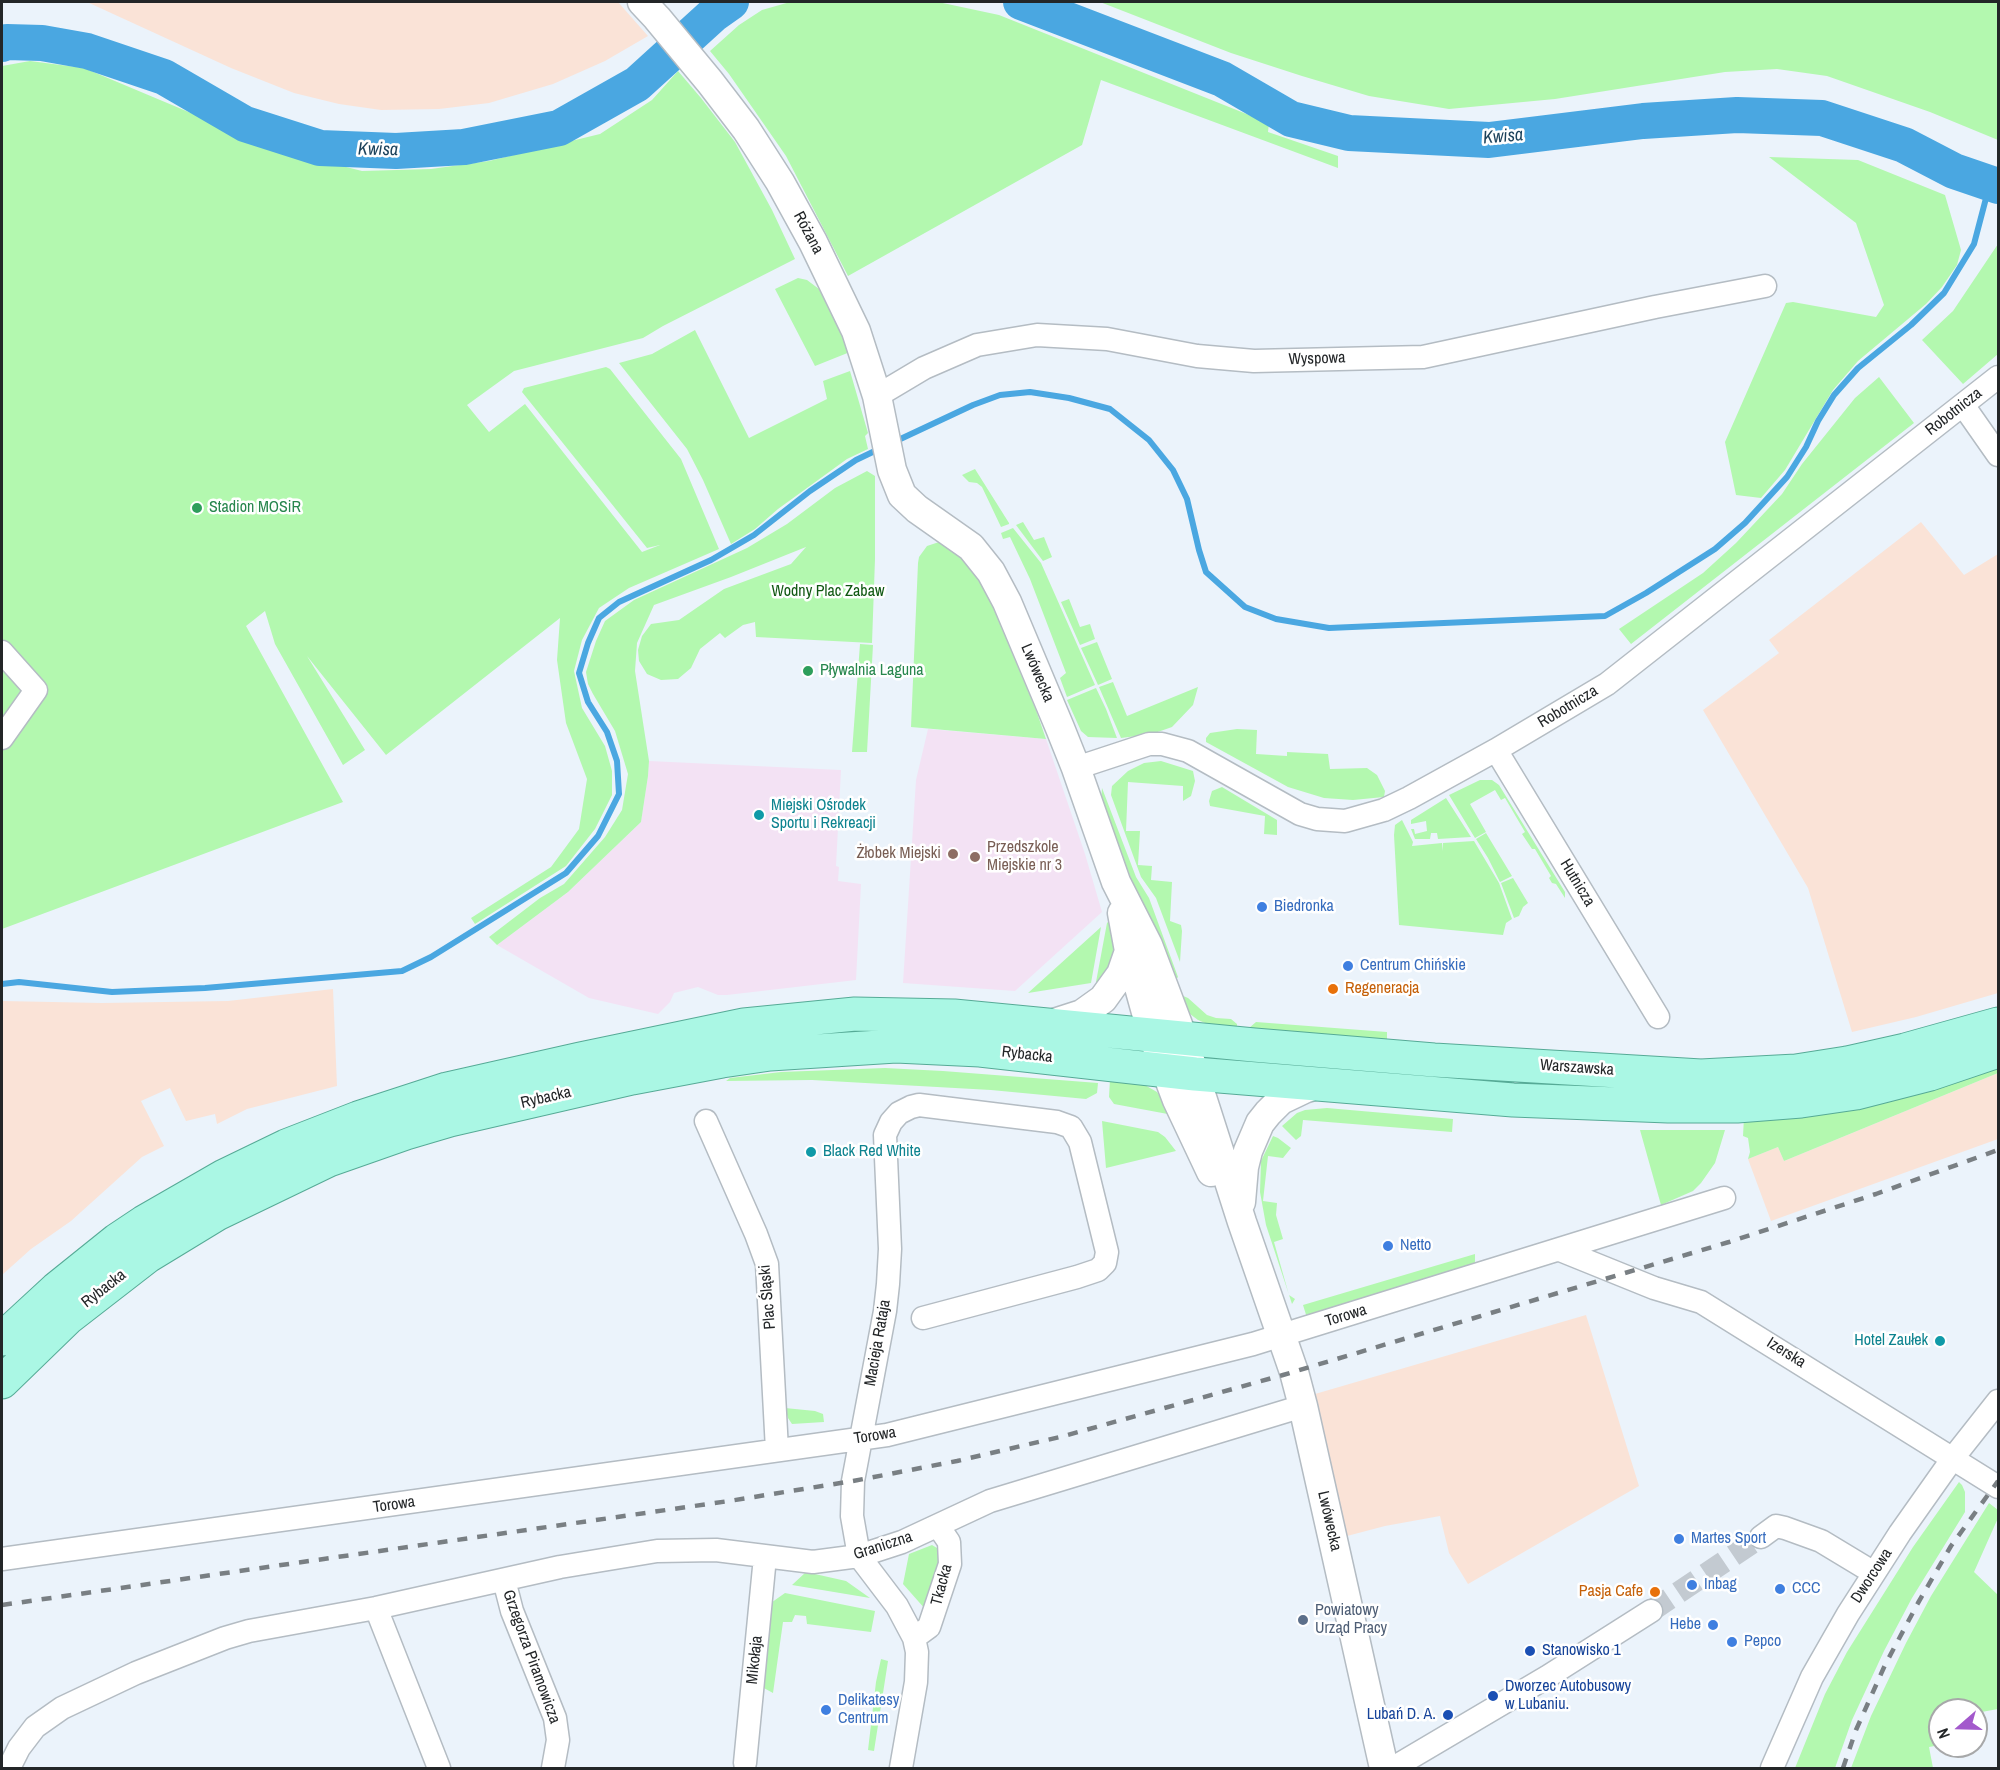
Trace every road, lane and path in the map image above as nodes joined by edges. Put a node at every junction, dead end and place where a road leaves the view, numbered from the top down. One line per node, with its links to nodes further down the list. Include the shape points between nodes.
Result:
1 (650, 10): 4 (street, Różana, via 710,82 780,182 855,331)
2 (1765, 286): 4 (street, Wyspowa, via 1423,357 1254,361 1197,356 1107,339 1037,335 977,345 924,368)
3 (1998, 377): 5 (street, Robotnicza)
4 (877, 396): 7 (street, Różana, via 892,470)
5 (1963, 405): 6 (street); 10 (street, Robotnicza, via 1607,684)
6 (1998, 455)
7 (906, 500): 11 (street, Lwówecka, via 971,546 991,572)
8 (2, 652): 9 (street, via 36,690)
9 (2, 738)
10 (1496, 750): 11 (street, Robotnicza, via 1401,802 1363,818 1344,821 1300,814 1188,751 1162,744 1149,744); 14 (street, Hutnicza)
11 (1076, 768): 12 (street, Lwówecka)
12 (1116, 882): 13 (street, Lwówecka); 17 (street, Lwówecka, via 1148,945)
13 (1128, 951): 15 (street, via 1121,974 1103,999 1082,1014); 17 (street, Lwówecka)
14 (1659, 1017)
15 (1051, 1024): 17 (main road, Rybacka); 28 (main road, Rybacka, via 908,1014 806,1018 744,1025 447,1089 286,1146 224,1176 117,1240)
16 (1998, 1024): 17 (main road, Warszawska, via 1847,1063 1796,1071 1712,1076 1434,1060)
17 (1167, 1036): 19 (street, Lwówecka)
18 (1998, 1051): 20 (main road, Warszawska, via 1856,1093 1737,1106 1558,1102)
19 (1180, 1072): 20 (main road, Warszawska); 23 (street, Lwówecka); 25 (street, Lwówecka, via 1187,1123); 29 (main road, Rybacka, via 980,1050 896,1046 804,1051 632,1078 450,1120 344,1153 191,1229 106,1287)
20 (1323, 1083): 23 (street, via 1281,1100 1260,1124 1244,1167)
21 (706, 1121): 33 (street, Plac Śląski, via 767,1264)
22 (1724, 1198): 24 (street, Torowa)
23 (1242, 1222): 25 (street, Lwówecka)
24 (1560, 1250): 27 (street, Torowa); 34 (street, Izerska, via 1654,1288 1701,1302)
25 (1261, 1277): 27 (street, Lwówecka)
26 (923, 1318): 32 (street, Macieja Rataja, via 1098,1270 1105,1263 1107,1251 1080,1142 1071,1127 919,1105 898,1113 887,1128 888,1284)
27 (1281, 1336): 31 (street, Lwówecka); 32 (street, Torowa, via 916,1429)
28 (2, 1339)
29 (2, 1382)
30 (1998, 1401): 34 (street, Dworcowa)
31 (1303, 1406): 36 (street, Graniczna, via 990,1501); 51 (street, Lwówecka)
32 (860, 1439): 33 (street, Torowa); 38 (street, Macieja Rataja, via 852,1516)
33 (777, 1449): 40 (street, Torowa)
34 (1953, 1458): 35 (street, Izerska); 41 (street, Dworcowa)
35 (1998, 1487)
36 (938, 1526): 38 (street, Graniczna); 45 (street, Tkacka, via 949,1542 950,1564 929,1627)
37 (1761, 1537): 41 (street, via 1776,1526 1785,1528 1821,1541)
38 (859, 1556): 39 (street, Graniczna, via 813,1562); 45 (street, via 897,1606)
39 (765, 1557): 42 (street, Graniczna, via 716,1550 657,1551); 46 (street, Mikołaja)
40 (2, 1559)
41 (1874, 1573): 53 (street, Dworcowa, via 1812,1677)
42 (504, 1580): 43 (street, Graniczna); 49 (street, Grzegorza Piramowicza, via 512,1611 555,1718 558,1740)
43 (376, 1608): 47 (street, Graniczna, via 249,1631 136,1672 43,1720); 48 (street)
44 (1651, 1611): 52 (street)
45 (914, 1638): 50 (street, via 918,1667)
46 (745, 1762)
47 (9, 1768)
48 (439, 1768)
49 (553, 1768)
50 (902, 1768)
51 (1384, 1768)
52 (1393, 1768)
53 (1772, 1768)

